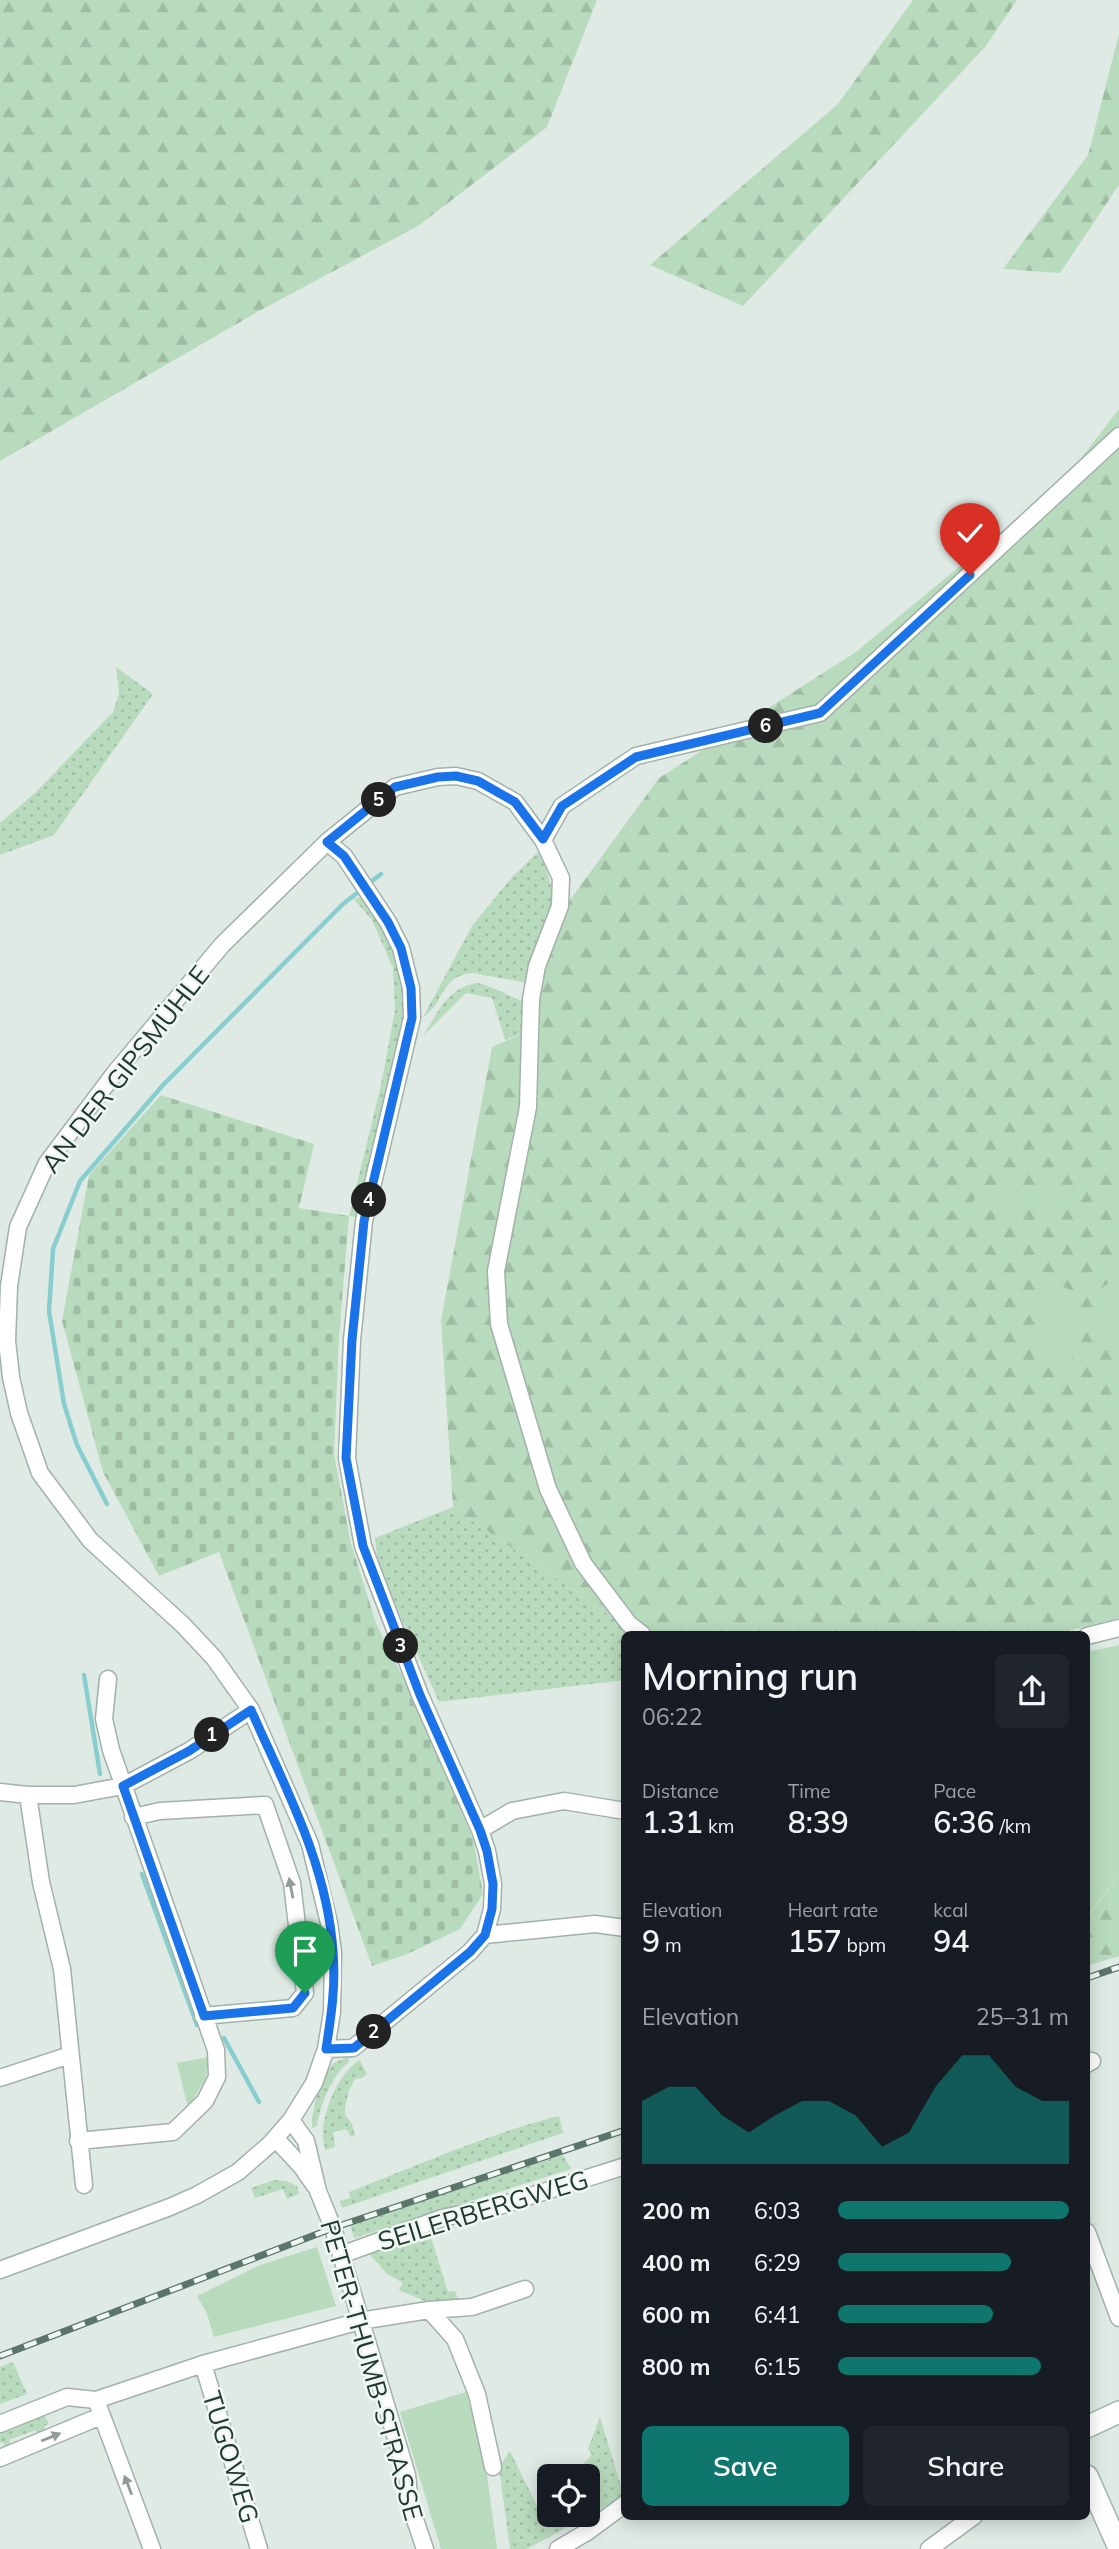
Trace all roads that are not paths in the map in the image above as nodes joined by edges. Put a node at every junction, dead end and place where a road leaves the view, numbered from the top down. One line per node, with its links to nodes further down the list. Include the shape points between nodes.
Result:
1 (1119, 436): 2 (street, via 820,713 636,757 562,806)
2 (543, 839): 3 (street, AN DER GIPSMÜHLE, via 515,802 478,781 456,776 395,787); 5 (street, AN DER GIPSMÜHLE, via 561,878 560,906 537,966 531,999 528,1107 496,1271 499,1324 548,1489 583,1563)
3 (327, 842): 8 (street, AN DER GIPSMÜHLE, via 222,945 47,1163 18,1227 9,1286 11,1377 40,1473 90,1540 183,1625 214,1658); 14 (street, via 344,856 401,948 411,988 412,1018 364,1221 346,1458 363,1546 420,1695)
4 (1119, 1628): 6 (street)
5 (638, 1631)
6 (1090, 1635)
7 (108, 1679): 9 (street, via 104,1719)
8 (251, 1710): 9 (street, via 189,1751); 18 (street, AN DER GIPSMÜHLE, via 310,1844 325,1901 334,1981)
9 (123, 1786): 11 (street, via 74,1795); 13 (street)
10 (0, 1791): 11 (street)
11 (28, 1795): 19 (street, via 41,1882 62,1969)
12 (621, 1810): 14 (street, via 565,1801 512,1811)
13 (133, 1817): 17 (street); 17 (street, one-way to 13, via 293,2008 305,1993 292,1883 265,1805 160,1811)
14 (480, 1830): 16 (street, via 493,1884)
15 (621, 1927): 16 (street, via 595,1924)
16 (485, 1935): 18 (street, via 368,2038 354,2048)
17 (204, 2016): 23 (street, via 216,2050 217,2077 205,2101 173,2132)
18 (326, 2049): 21 (street, AN DER GIPSMÜHLE, via 314,2083)
19 (71, 2055): 20 (street); 23 (street)
20 (0, 2078)
21 (291, 2120): 22 (street, AN DER GIPSMÜHLE); 26 (street, PETER-THUMB-STRASSE, via 306,2141)
22 (275, 2138): 26 (street, PETER-THUMB-STRASSE); 29 (street, AN DER GIPSMÜHLE, via 238,2172 197,2195)
23 (79, 2141): 25 (street)
24 (621, 2167): 28 (street, SEILERBERGWEG, via 499,2206 442,2218)
25 (84, 2185)
26 (318, 2191): 28 (street, PETER-THUMB-STRASSE)
27 (1090, 2238): 30 (street)
28 (341, 2255): 34 (street, PETER-THUMB-STRASSE)
29 (0, 2270)
30 (1113, 2281): 33 (street)
31 (525, 2288): 32 (street, via 471,2307)
32 (429, 2310): 34 (street); 41 (street, via 455,2339 477,2394)
33 (1119, 2318)
34 (360, 2322): 35 (street); 48 (street, PETER-THUMB-STRASSE)
35 (203, 2364): 36 (street); 47 (street, TUGOWEG)
36 (99, 2408): 38 (street, via 67,2398); 40 (street, one-way to 36); 46 (street, one-way to 36)
37 (1119, 2412): 39 (street)
38 (0, 2424)
39 (1090, 2426)
40 (0, 2458)
41 (493, 2467)
42 (1090, 2483): 45 (street)
43 (621, 2507): 49 (street)
44 (969, 2520): 50 (street)
45 (1119, 2548)
46 (152, 2549)
47 (259, 2549)
48 (425, 2549)
49 (558, 2549)
50 (929, 2549)

